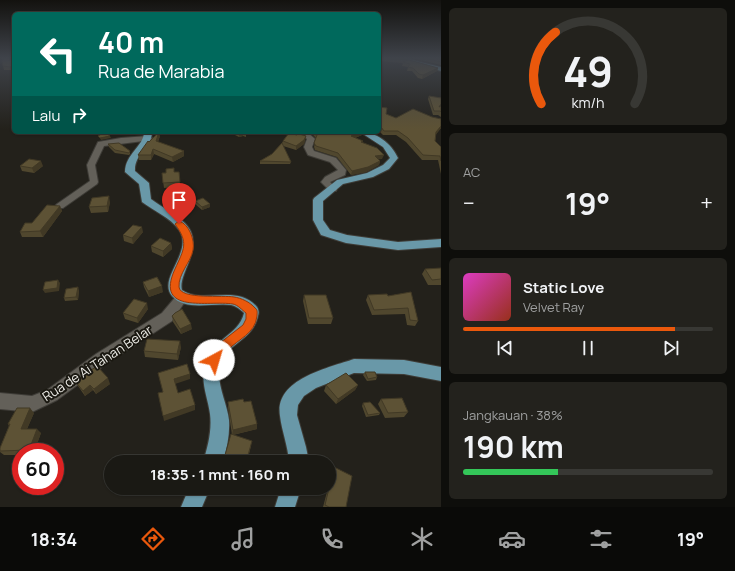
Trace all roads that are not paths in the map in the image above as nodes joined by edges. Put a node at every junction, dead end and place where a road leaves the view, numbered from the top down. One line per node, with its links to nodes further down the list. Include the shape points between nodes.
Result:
1 (305, 134): 4 (street, via 311,139 308,147 311,153 333,160 342,170 342,173 325,182)
2 (367, 134): 4 (main road, via 389,148 394,158 386,167 370,175 340,182)
3 (148, 135): 5 (street, via 101,144 91,165 94,182); 7 (main road, via 131,159 130,172 144,183 146,200 186,232 189,249 174,287 177,293)
4 (333, 189): 6 (main road, via 318,200 318,220 325,232 346,239 398,246)
5 (60, 206)
6 (441, 243)
7 (188, 298): 9 (street, Rua de Ai Tahan Belar, via 167,317 101,359 52,395 32,404); 10 (main road, via 233,300 252,311 247,328 224,347 214,360 210,374 220,432)
8 (441, 374): 11 (main road, via 404,367 354,366 310,382 298,390 290,402 288,415)
9 (0, 401)
10 (215, 455)
11 (298, 455)
12 (196, 495): 14 (main road)
13 (289, 495): 15 (main road)
14 (190, 507)
15 (285, 507)

